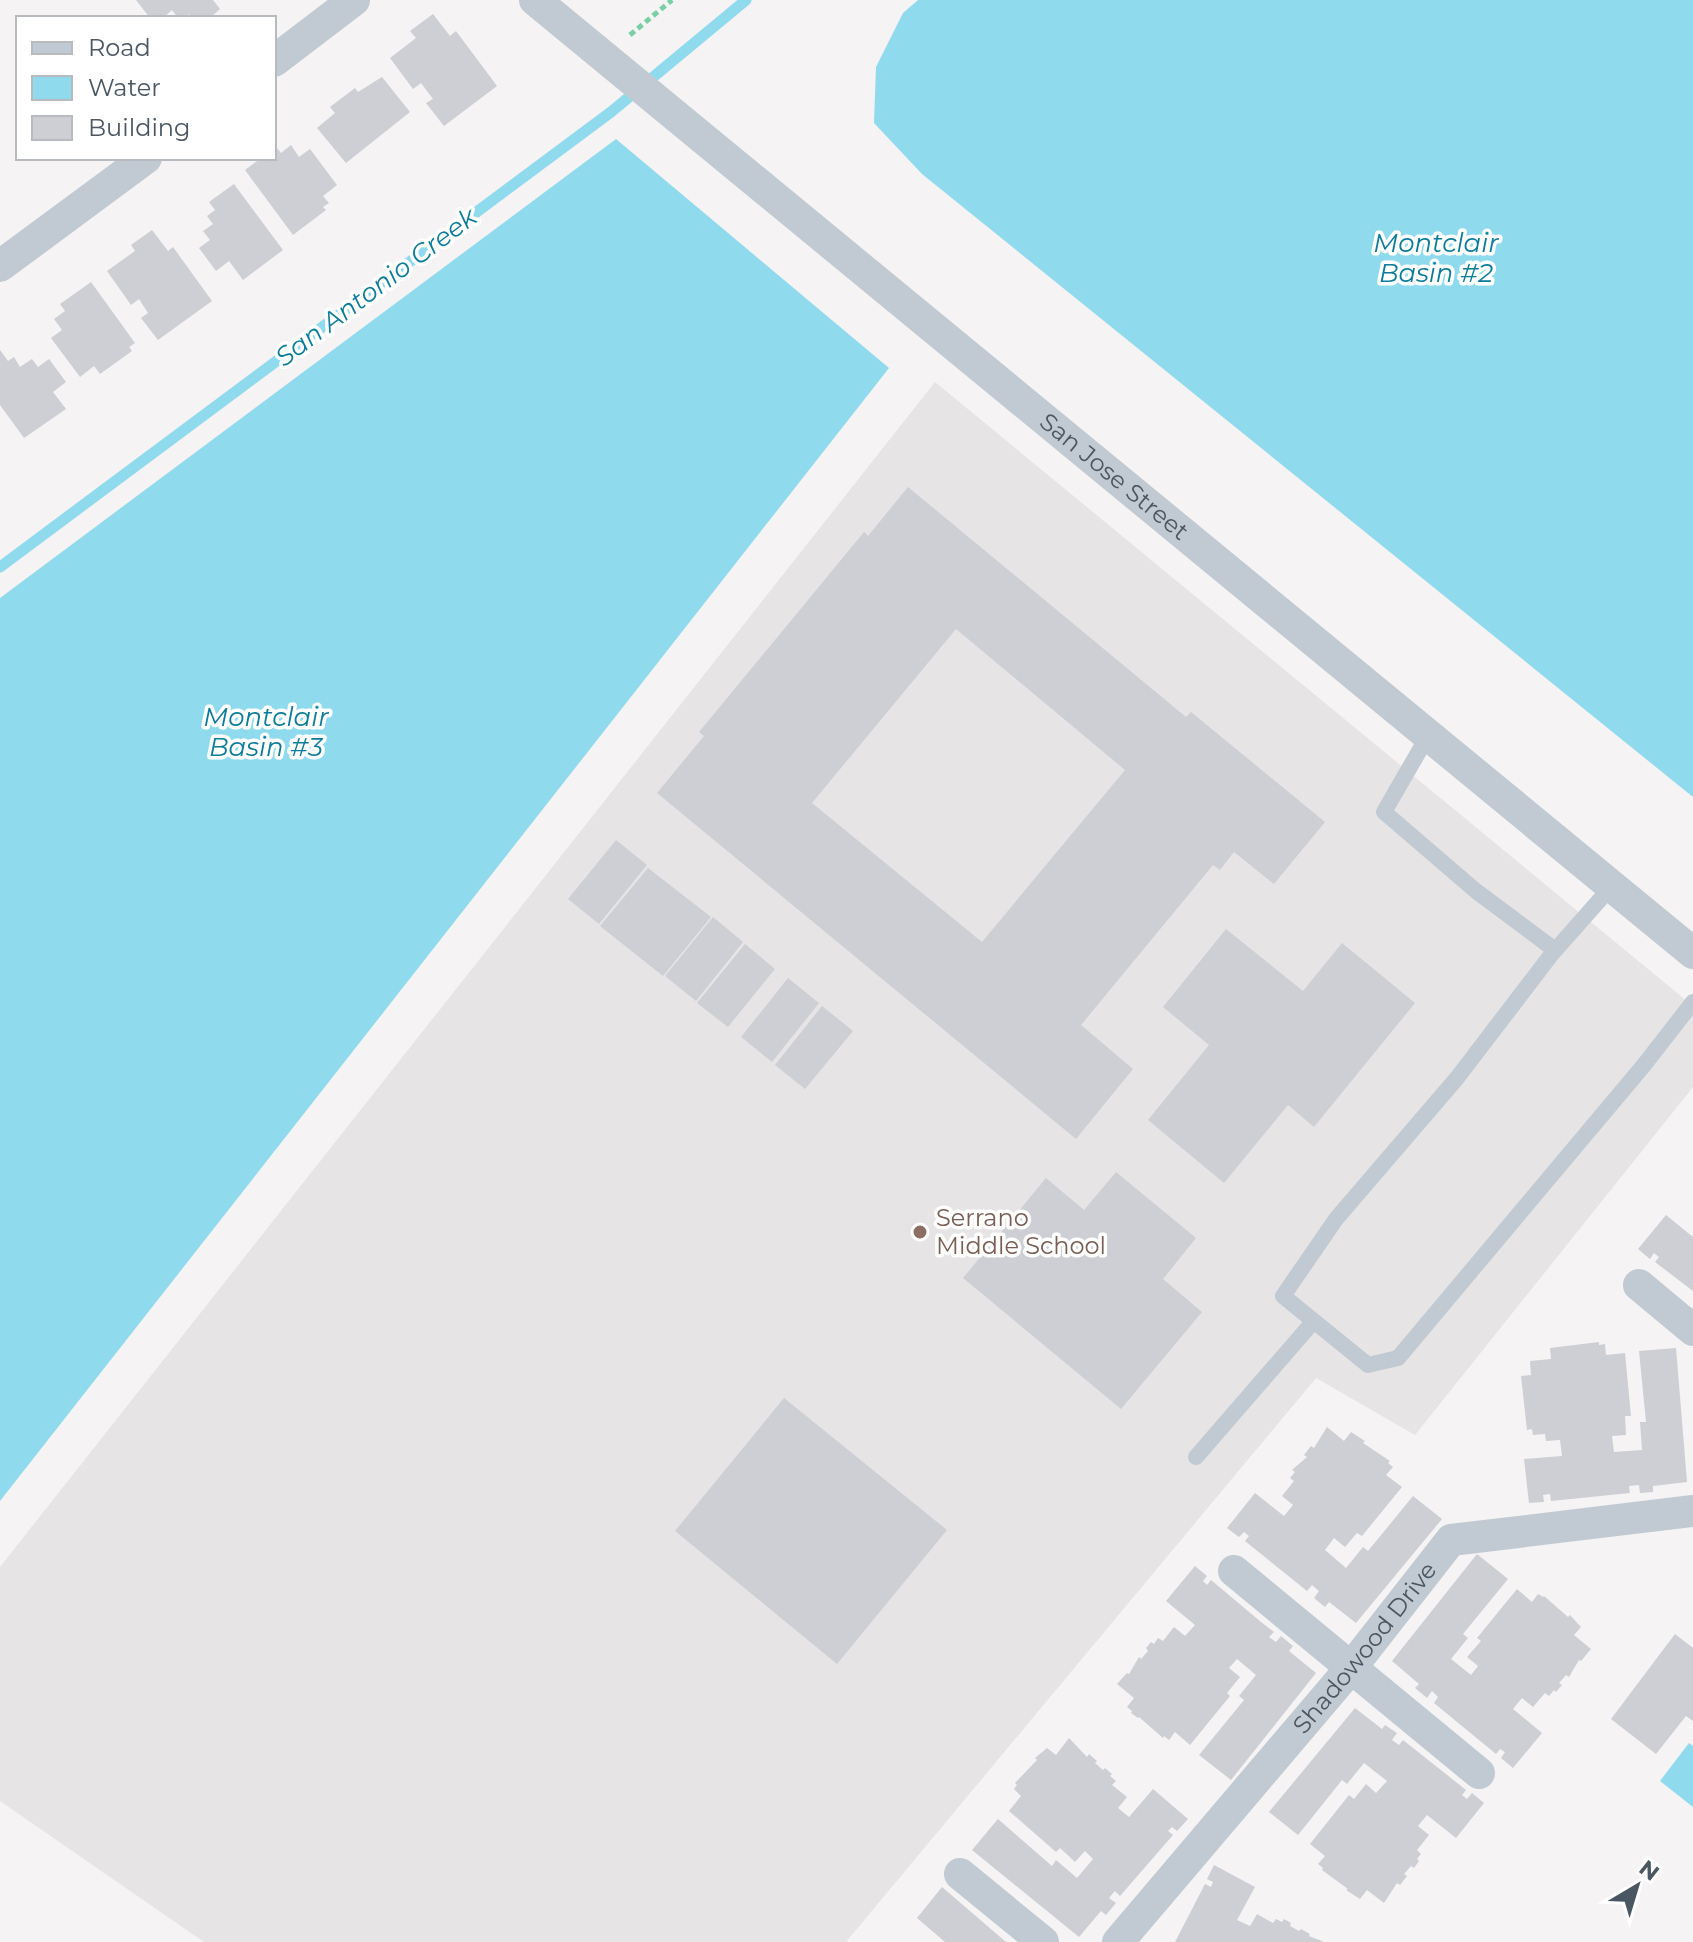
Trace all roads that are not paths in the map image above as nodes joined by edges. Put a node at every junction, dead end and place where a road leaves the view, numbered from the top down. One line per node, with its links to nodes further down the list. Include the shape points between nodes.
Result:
1 (354, 0): 3 (street)
2 (535, 0): 6 (street, San Jose Street, via 620,52 651,95)
3 (276, 59)
4 (133, 162): 5 (street)
5 (0, 266)
6 (1429, 734): 7 (street, San Jose Street); 8 (lane, via 1384,812)
7 (1612, 886): 8 (lane); 9 (street, San Jose Street)
8 (1555, 950): 12 (lane, via 1457,1078 1336,1219 1283,1296)
9 (1693, 953)
10 (1693, 1002): 12 (lane, via 1398,1358 1368,1365)
11 (1639, 1285): 13 (street)
12 (1313, 1322): 14 (lane)
13 (1693, 1330)
14 (1196, 1457)
15 (1693, 1511): 17 (street, Shadowood Drive, via 1451,1540)
16 (1234, 1571): 17 (street)
17 (1350, 1669): 18 (street); 21 (street, Shadowood Drive)
18 (1479, 1773)
19 (960, 1874): 20 (street)
20 (1043, 1942)
21 (1118, 1942)

